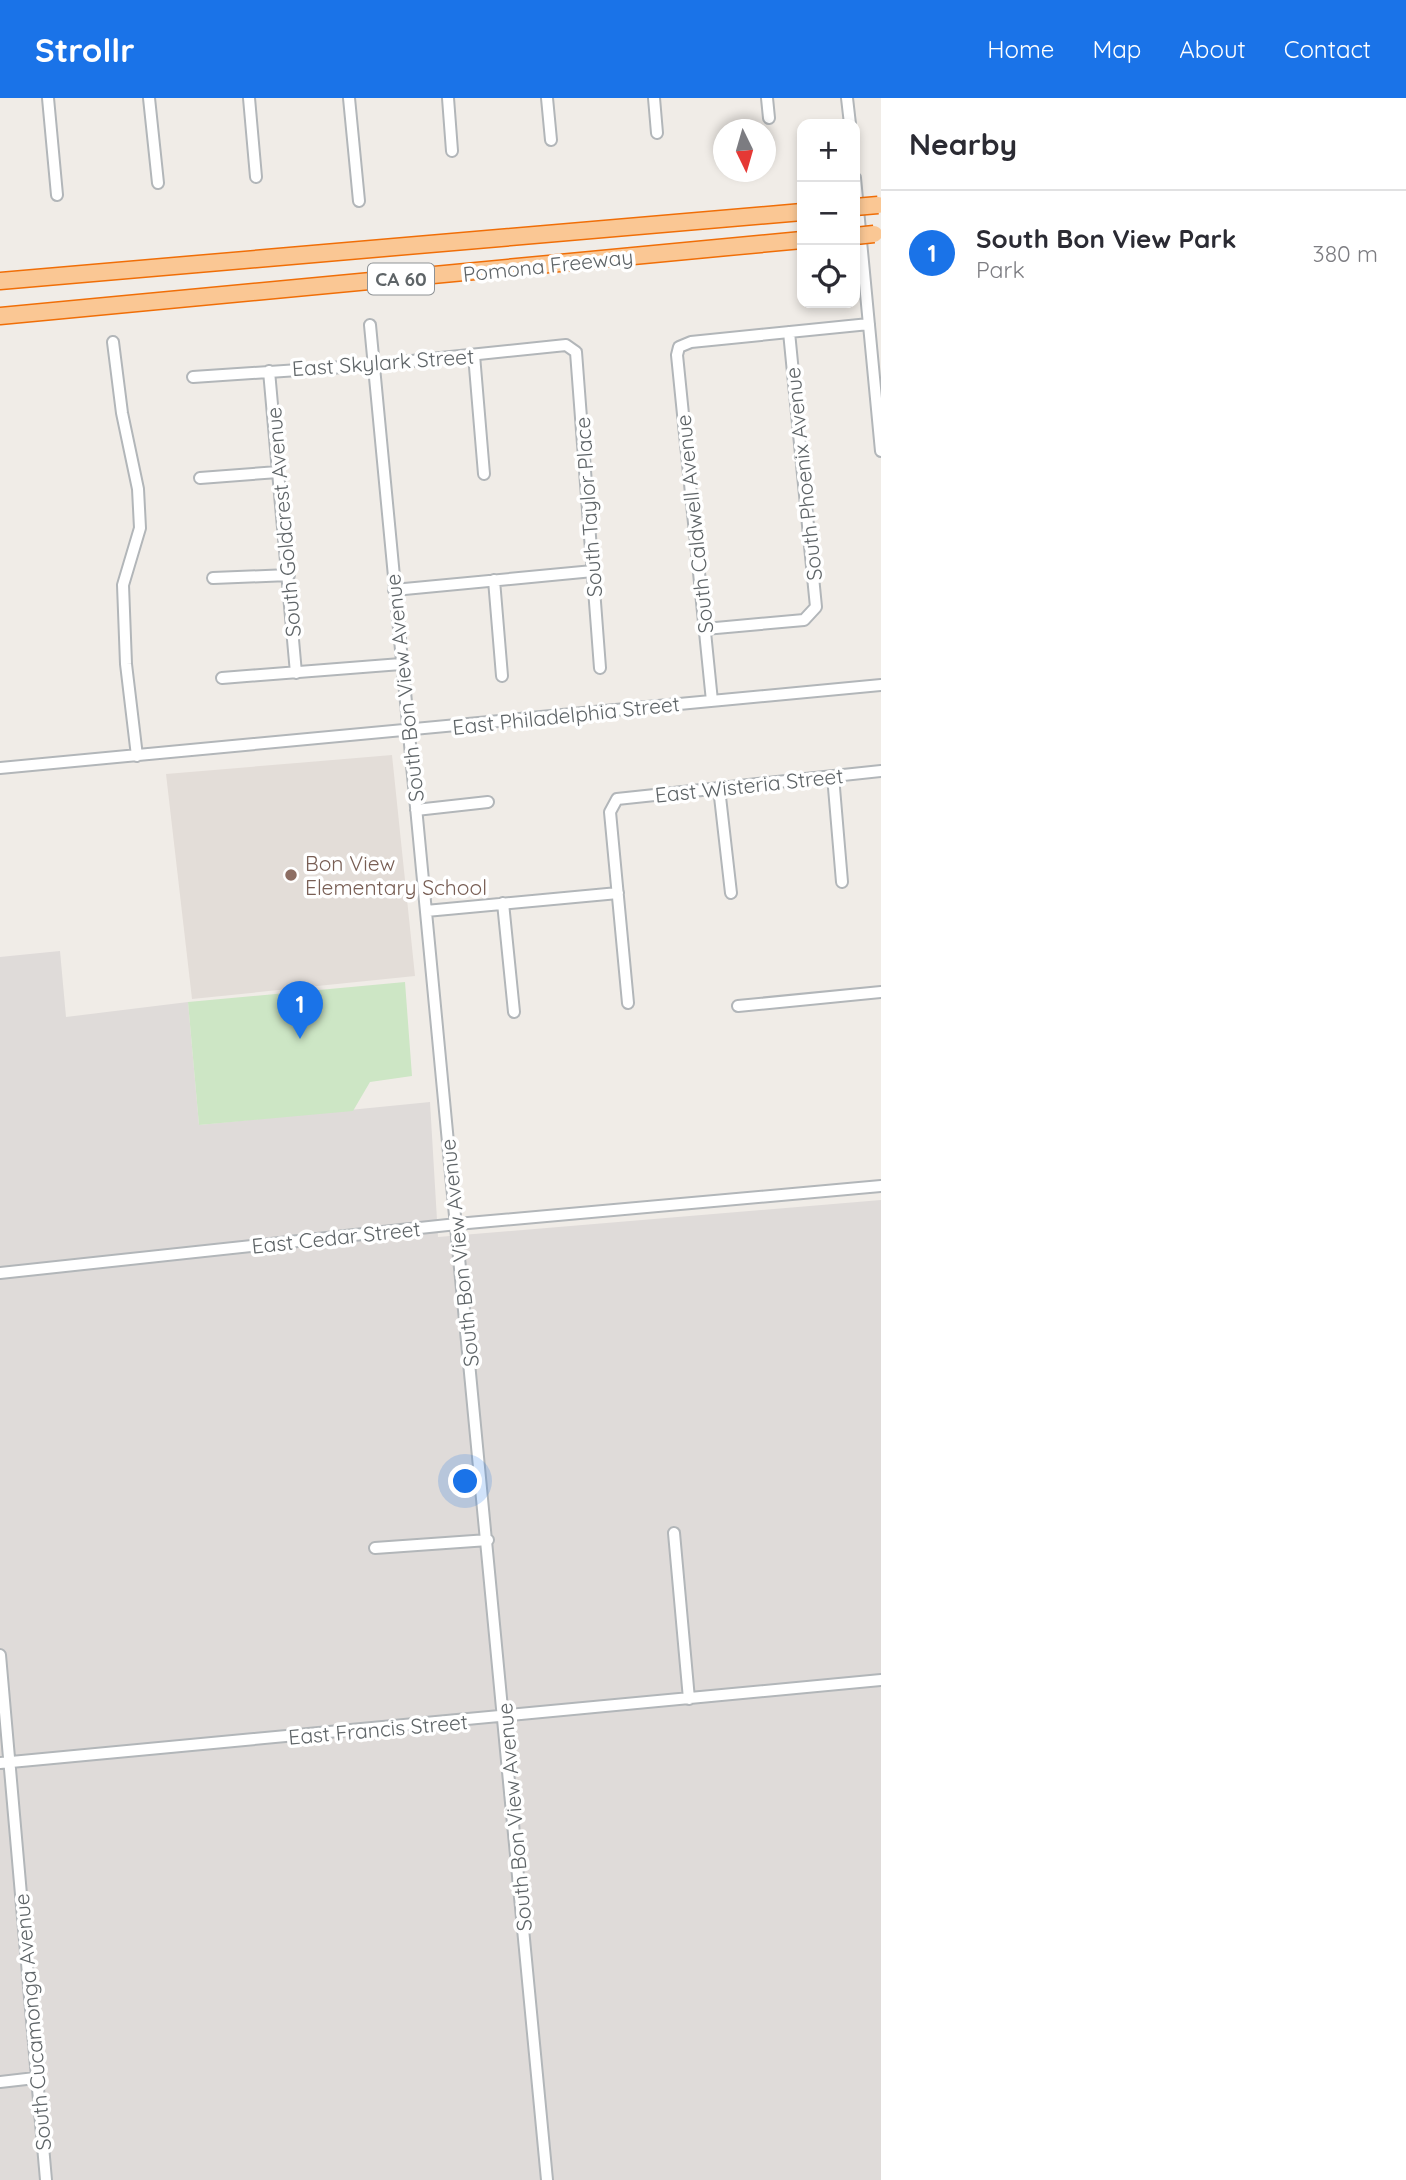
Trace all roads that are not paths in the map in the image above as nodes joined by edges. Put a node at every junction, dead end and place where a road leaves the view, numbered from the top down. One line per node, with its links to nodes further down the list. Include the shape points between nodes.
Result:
1 (48, 98): 18 (street)
2 (149, 98): 17 (street)
3 (248, 98): 15 (street)
4 (349, 98): 19 (street)
5 (447, 98): 14 (street)
6 (547, 98): 13 (street)
7 (654, 98): 12 (street)
8 (767, 98): 10 (street)
9 (847, 98): 11 (street)
10 (769, 118)
11 (849, 119)
12 (657, 133)
13 (551, 140)
14 (452, 151)
15 (256, 177)
16 (855, 182): 28 (street)
17 (158, 183)
18 (57, 194)
19 (359, 201)
20 (880, 205): 21 (highway, bridge)
21 (860, 207)
22 (797, 212): 26 (highway, Pomona Freeway / CA 60)
23 (878, 233): 24 (highway, bridge)
24 (860, 235)
25 (797, 240): 27 (highway, Pomona Freeway / CA 60)
26 (0, 281)
27 (0, 318)
28 (869, 324): 30 (street); 37 (street)
29 (370, 325): 34 (street, South Bon View Avenue)
30 (789, 332): 46 (street, South Phoenix Avenue, via 816,607 804,620); 46 (street, South Caldwell Avenue, via 679,347)
31 (113, 342): 55 (street, via 139,502 140,528 123,585)
32 (572, 348): 33 (street, East Skylark Street); 41 (street, South Taylor Place, via 576,352)
33 (474, 355): 34 (street, East Skylark Street); 39 (street)
34 (373, 365): 35 (street, East Skylark Street); 45 (street, South Bon View Avenue)
35 (269, 371): 36 (street, East Skylark Street); 38 (street, South Goldcrest Avenue)
36 (193, 377)
37 (881, 451)
38 (278, 472): 40 (street); 42 (street, South Goldcrest Avenue)
39 (484, 474)
40 (200, 478)
41 (593, 570): 44 (street); 48 (street, South Taylor Place)
42 (289, 575): 43 (street); 49 (street, South Goldcrest Avenue)
43 (213, 578)
44 (494, 580): 45 (street); 50 (street)
45 (394, 590): 47 (street, South Bon View Avenue)
46 (705, 629): 53 (street, South Caldwell Avenue)
47 (401, 664): 49 (street); 54 (street, South Bon View Avenue)
48 (600, 668)
49 (296, 673): 51 (street)
50 (502, 676)
51 (222, 678)
52 (881, 685): 53 (street, East Philadelphia Street)
53 (712, 701): 54 (street, East Philadelphia Street)
54 (408, 730): 55 (street, East Philadelphia Street); 61 (street, South Bon View Avenue)
55 (134, 756): 56 (street, East Philadelphia Street)
56 (0, 768)
57 (881, 771): 58 (street, East Wisteria Street)
58 (833, 776): 59 (street, East Wisteria Street); 62 (street)
59 (719, 788): 63 (street, East Wisteria Street, via 617,799 610,812); 64 (street)
60 (488, 802): 61 (street)
61 (416, 810): 66 (street, South Bon View Avenue)
62 (842, 882)
63 (618, 893): 65 (street); 68 (street)
64 (731, 893)
65 (503, 903): 66 (street); 70 (street)
66 (426, 912): 72 (street, South Bon View Avenue)
67 (881, 992): 69 (street)
68 (628, 1003)
69 (738, 1006)
70 (514, 1012)
71 (881, 1186): 72 (street, East Cedar Street)
72 (457, 1224): 73 (street, East Cedar Street); 75 (street, South Bon View Avenue)
73 (0, 1273)
74 (674, 1533): 79 (street)
75 (488, 1540): 76 (street); 80 (street, South Bon View Avenue)
76 (375, 1548)
77 (0, 1655): 81 (street, South Cucamonga Avenue)
78 (881, 1681): 79 (street, East Francis Street)
79 (690, 1699): 80 (street, East Francis Street)
80 (505, 1717): 81 (street, East Francis Street); 85 (street, South Bon View Avenue)
81 (5, 1763): 82 (street, South Cucamonga Avenue)
82 (35, 2078): 83 (street); 84 (street, South Cucamonga Avenue)
83 (0, 2082)
84 (46, 2180)
85 (547, 2180)

